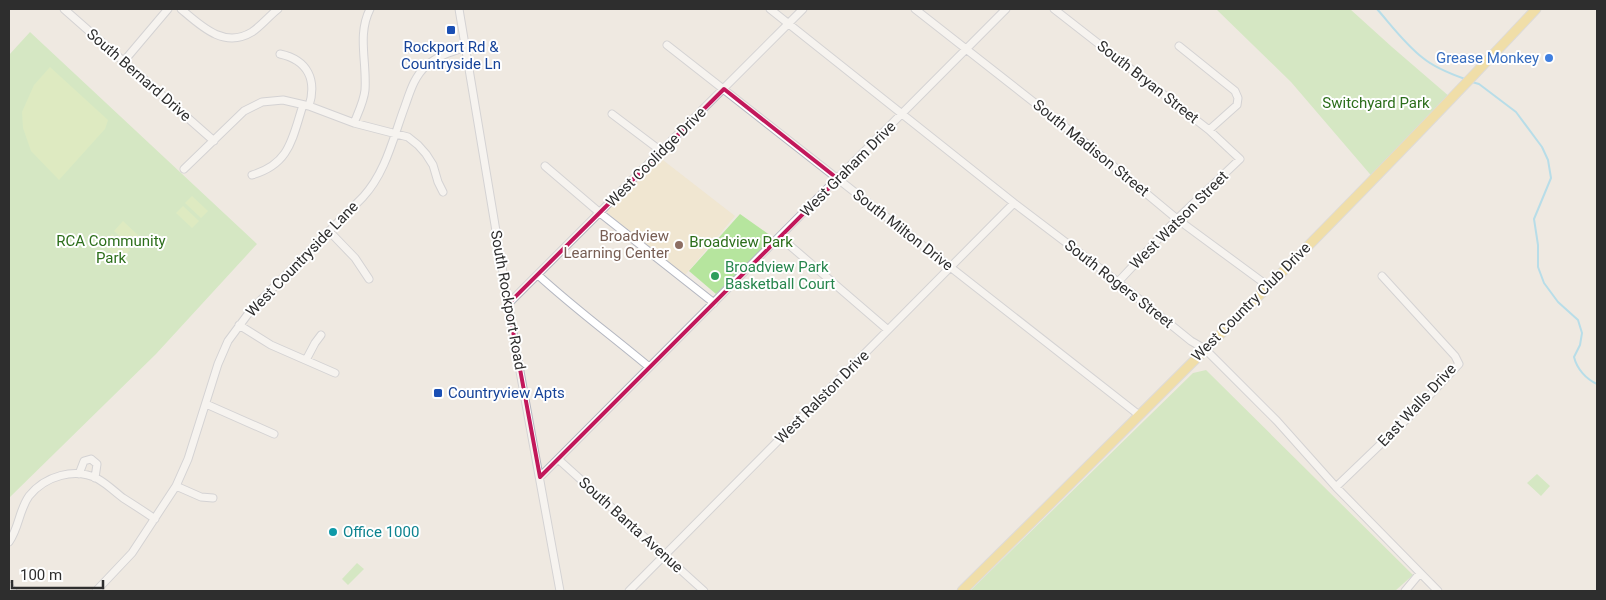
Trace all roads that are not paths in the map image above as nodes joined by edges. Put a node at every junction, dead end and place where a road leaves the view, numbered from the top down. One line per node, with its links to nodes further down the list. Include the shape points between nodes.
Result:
1 (64, 9): 19 (street, South Bernard Drive)
2 (168, 9): 19 (street)
3 (181, 9): 4 (street, via 216,36 230,38 250,33)
4 (278, 9)
5 (370, 9): 24 (street, via 362,35 364,92)
6 (458, 9): 16 (street, South Rockport Road)
7 (770, 9): 13 (street, South Rogers Street)
8 (803, 9): 13 (street, West Coolidge Drive)
9 (915, 9): 17 (street, South Madison Street)
10 (1006, 9): 17 (street, West Graham Drive)
11 (1054, 9): 25 (street, South Bryan Street)
12 (1536, 9): 45 (main road, West Country Club Drive)
13 (788, 24): 20 (street, West Coolidge Drive); 23 (street, South Rogers Street)
14 (667, 45): 20 (street, South Milton Drive)
15 (1179, 46): 25 (street, via 1235,91 1238,98 1237,105)
16 (464, 48): 26 (street, West Countryside Lane, via 436,59 420,72 412,84); 47 (street, South Rockport Road)
17 (967, 49): 23 (street, West Graham Drive); 37 (street, South Madison Street)
18 (280, 54): 21 (street, via 295,59 308,72 312,96)
19 (124, 61): 27 (street, South Bernard Drive)
20 (724, 90): 28 (street, West Coolidge Drive); 33 (street, South Milton Drive)
21 (306, 106): 24 (street); 27 (street, via 276,100 256,104 244,111); 32 (street, via 285,154 272,168)
22 (612, 114): 28 (street)
23 (902, 114): 33 (street, West Graham Drive); 35 (street, South Rogers Street)
24 (354, 123): 26 (street)
25 (1209, 130): 29 (street, South Bryan Street)
26 (395, 135): 34 (street, via 408,137 423,149); 38 (street, West Countryside Lane, via 376,181)
27 (214, 141): 31 (street)
28 (661, 151): 36 (street, West Coolidge Drive)
29 (1240, 159): 37 (street, West Watson Street)
30 (545, 166): 36 (street)
31 (184, 170)
32 (252, 175)
33 (838, 179): 39 (street, West Graham Drive); 40 (street, South Milton Drive)
34 (443, 192)
35 (1014, 203): 40 (street, West Ralston Drive); 44 (street, South Rogers Street)
36 (600, 213): 41 (street, West Coolidge Drive); 46 (street)
37 (1177, 219): 44 (street, West Watson Street); 45 (street, South Madison Street)
38 (329, 232): 43 (street, via 355,258); 48 (street, West Countryside Lane, via 250,310)
39 (780, 237): 46 (street, West Graham Drive); 49 (street)
40 (951, 268): 49 (street, West Ralston Drive); 56 (street, South Milton Drive)
41 (538, 275): 47 (street, West Coolidge Drive); 53 (street)
42 (1382, 276): 63 (street, East Walls Drive, via 1459,364)
43 (369, 279)
44 (1118, 282): 51 (street, South Rogers Street)
45 (1268, 286): 51 (main road, West Country Club Drive)
46 (714, 303): 53 (street, West Graham Drive)
47 (508, 304): 60 (street, South Rockport Road)
48 (239, 325): 52 (street, via 271,345); 55 (street, West Countryside Lane, via 218,364)
49 (888, 330): 67 (street, West Ralston Drive)
50 (321, 335): 52 (street)
51 (1204, 349): 56 (main road, West Country Club Drive); 63 (street, South Rogers Street, via 1277,420)
52 (306, 360): 54 (street)
53 (649, 367): 58 (street, West Graham Drive)
54 (335, 373)
55 (206, 404): 57 (street); 62 (street, West Countryside Lane)
56 (1140, 416): 75 (main road, West Country Club Drive)
57 (274, 434)
58 (558, 459): 60 (street, West Graham Drive); 67 (street, South Banta Avenue)
59 (79, 474): 61 (street); 61 (street, via 84,461 91,459 98,468); 66 (street, via 56,477 35,490 25,504)
60 (540, 477): 72 (street, South Rockport Road)
61 (95, 478): 65 (street)
62 (176, 486): 64 (street); 65 (street, West Countryside Lane)
63 (1336, 486): 68 (street, South Rogers Street)
64 (213, 498)
65 (155, 519): 71 (street, West Countryside Lane, via 132,553)
66 (9, 542)
67 (665, 555): 73 (street, West Ralston Drive); 74 (street, South Banta Avenue)
68 (1420, 573): 76 (street); 77 (street, South Rogers Street)
69 (9, 586): 70 (street)
70 (13, 591)
71 (96, 591)
72 (560, 591)
73 (629, 591)
74 (704, 591)
75 (962, 591)
76 (1405, 591)
77 (1438, 591)

